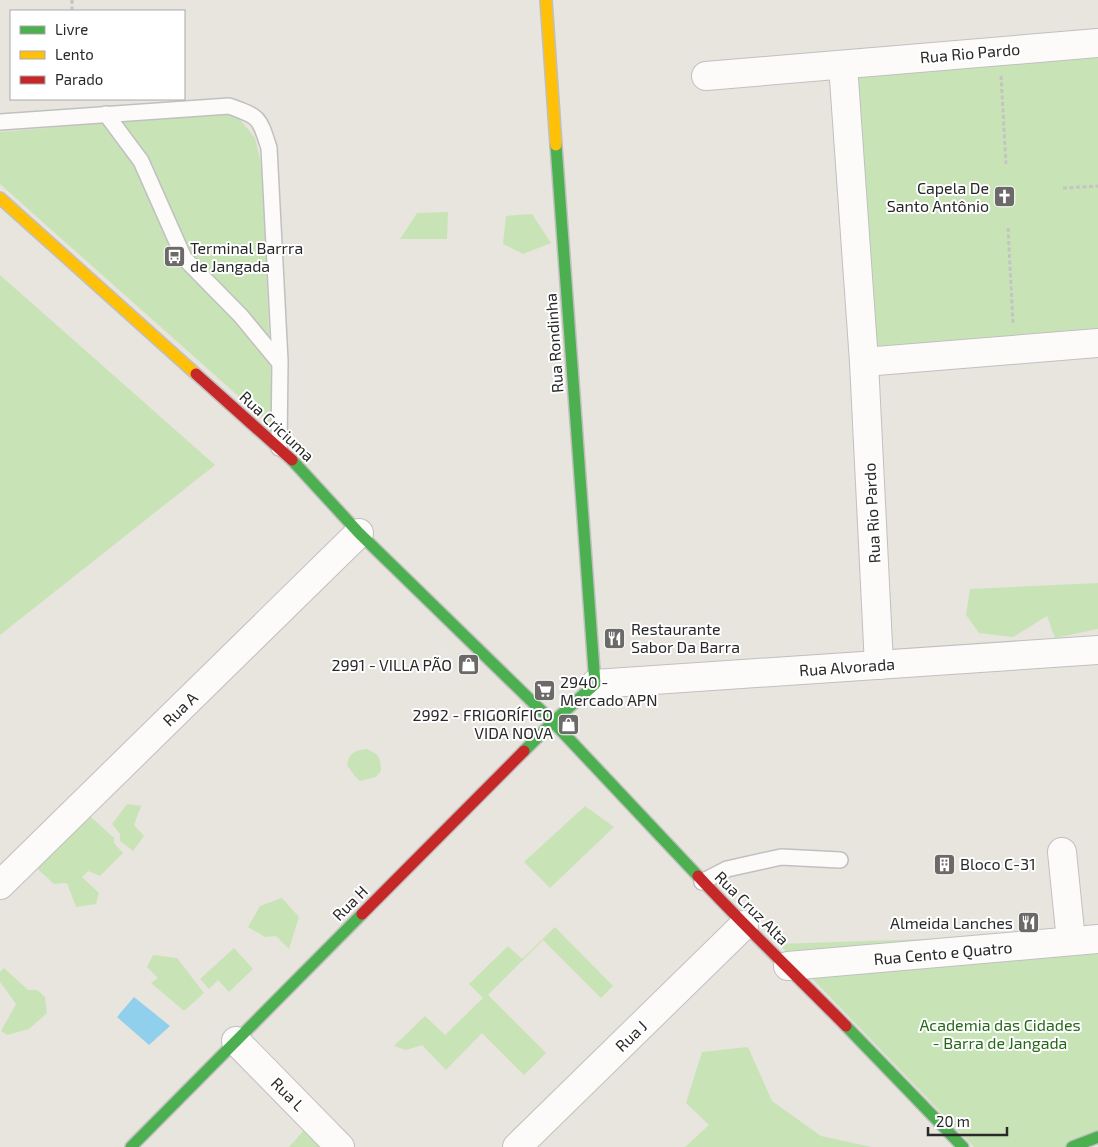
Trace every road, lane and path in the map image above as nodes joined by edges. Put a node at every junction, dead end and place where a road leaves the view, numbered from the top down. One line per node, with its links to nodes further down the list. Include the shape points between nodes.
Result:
1 (546, 0): 21 (main road, Rua Rondinha)
2 (1098, 42): 3 (street, Rua Rio Pardo)
3 (1000, 51): 4 (street, Rua Rio Pardo); 8 (path)
4 (843, 65): 5 (street, Rua Rio Pardo); 16 (street, Rua Rio Pardo)
5 (706, 76)
6 (106, 114): 7 (lane); 15 (lane, via 141,160 184,258 241,316); 15 (lane, via 229,106 256,118 269,148)
7 (0, 122)
8 (1006, 164)
9 (1098, 186): 10 (path)
10 (1063, 188)
11 (0, 198): 17 (main road, Rua Criciuma)
12 (1008, 228): 14 (path)
13 (1098, 344): 14 (street)
14 (1014, 350): 16 (street)
15 (280, 362): 17 (lane)
16 (864, 362): 20 (street, Rua Rio Pardo)
17 (279, 448): 18 (main road, Rua Criciuma)
18 (359, 533): 22 (main road, Rua Criciuma); 27 (street, Rua A)
19 (1098, 650): 20 (street, Rua Alvorada)
20 (879, 665): 21 (street, Rua Alvorada)
21 (595, 684): 23 (main road, Rua H)
22 (520, 690): 23 (main road, Rua Cruz Alta)
23 (553, 722): 26 (main road, Rua Cruz Alta); 32 (main road, Rua H)
24 (1062, 852): 30 (street)
25 (840, 860): 26 (lane, via 782,857 727,869)
26 (702, 882): 28 (main road, Rua Cruz Alta)
27 (0, 885)
28 (744, 925): 31 (main road, Rua Cruz Alta); 36 (street, Rua J)
29 (1098, 939): 30 (street, Rua Cento e Quatro)
30 (1071, 941): 31 (street, Rua Cento e Quatro)
31 (788, 966): 37 (main road, Rua Cruz Alta)
32 (236, 1041): 34 (main road, Rua H); 35 (street, Rua L)
33 (1098, 1137): 38 (main road)
34 (131, 1147)
35 (340, 1147)
36 (518, 1147)
37 (963, 1147)
38 (1072, 1147)

